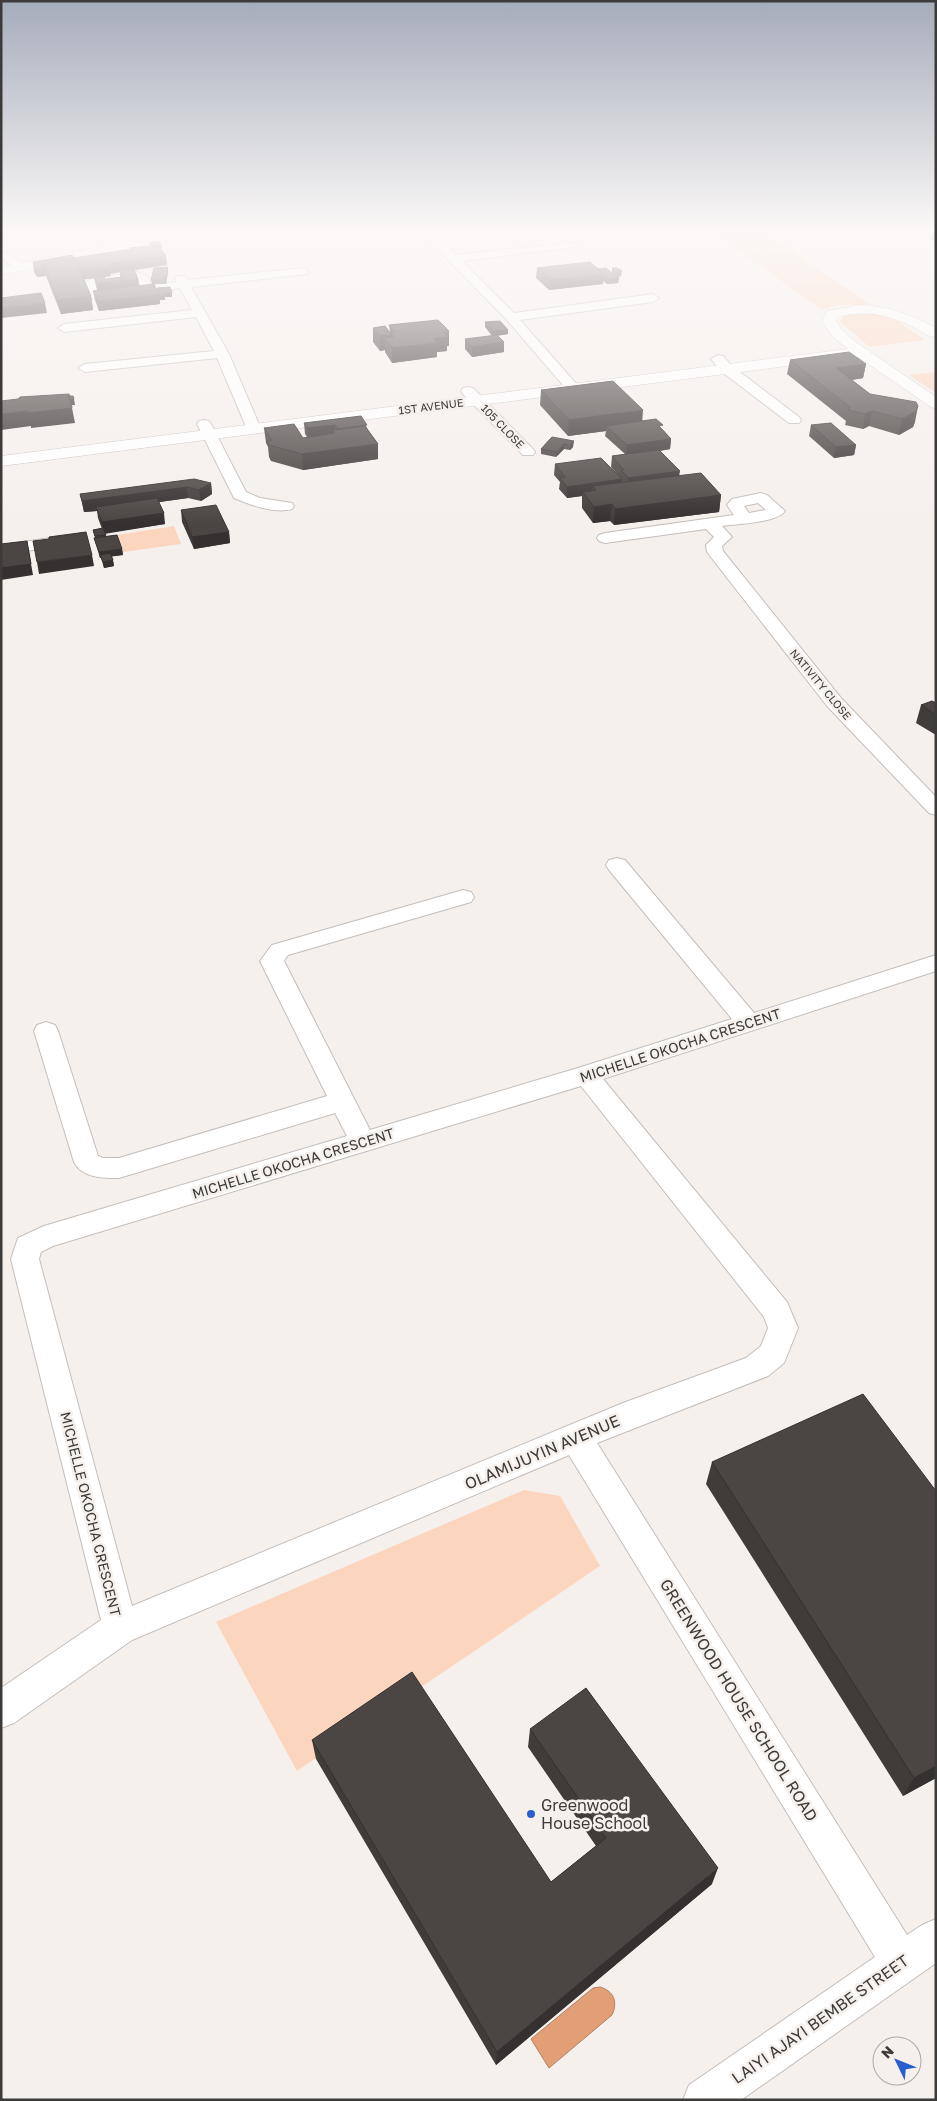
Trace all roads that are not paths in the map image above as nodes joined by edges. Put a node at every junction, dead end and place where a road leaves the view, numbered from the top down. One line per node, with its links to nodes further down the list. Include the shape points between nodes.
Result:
1 (73, 327): 6 (street)
2 (208, 327): 9 (street)
3 (519, 327): 12 (street)
4 (833, 327): 8 (street)
5 (924, 327): 7 (street)
6 (64, 328)
7 (936, 334)
8 (854, 348): 10 (street, 1ST AVENUE); 14 (street)
9 (222, 354): 11 (street); 16 (street)
10 (722, 364): 12 (street, 1ST AVENUE); 15 (street)
11 (85, 368)
12 (568, 383): 13 (street, 1ST AVENUE)
13 (473, 396): 16 (street, 1ST AVENUE); 19 (street, 105 CLOSE)
14 (936, 404)
15 (794, 420)
16 (252, 424): 17 (street, 1ST AVENUE)
17 (207, 430): 18 (street, 1ST AVENUE); 20 (street, 1ST AVENUE); 21 (street, via 240,495 257,502)
18 (1, 449)
19 (528, 452)
20 (1, 461)
21 (286, 506)
22 (745, 518): 23 (street)
23 (709, 524): 24 (street); 27 (street, NATIVITY CLOSE, via 724,537 714,545 716,552 834,702)
24 (605, 538)
25 (65, 542): 26 (street)
26 (1, 550)
27 (936, 810)
28 (617, 865): 31 (street)
29 (463, 897): 34 (street, via 280,950 275,955 274,967)
30 (936, 963): 31 (street, MICHELLE OKOCHA CRESCENT)
31 (749, 1023): 33 (street, MICHELLE OKOCHA CRESCENT)
32 (46, 1030): 34 (street, via 87,1162 101,1168 119,1168)
33 (586, 1075): 35 (street, MICHELLE OKOCHA CRESCENT); 36 (street, OLAMIJUYIN AVENUE, via 777,1311 784,1328 773,1354 758,1367 634,1413)
34 (342, 1101): 35 (street)
35 (363, 1142): 37 (street, MICHELLE OKOCHA CRESCENT, via 50,1235 28,1246 25,1259)
36 (577, 1439): 37 (street, OLAMIJUYIN AVENUE); 40 (street, GREENWOOD HOUSE SCHOOL ROAD)
37 (120, 1628): 38 (street, OLAMIJUYIN AVENUE)
38 (1, 1710)
39 (936, 1939): 40 (street, LAIYI AJAYI BEMBE STREET)
40 (901, 1962): 41 (street, LAIYI AJAYI BEMBE STREET)
41 (704, 2100)

